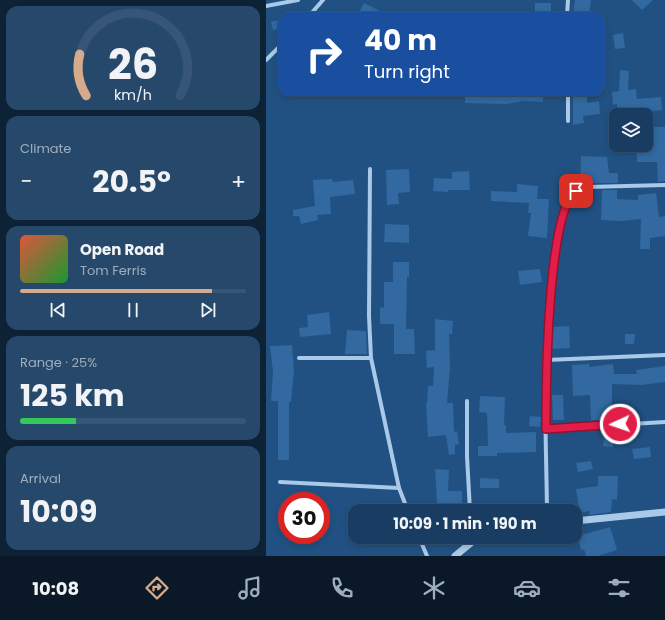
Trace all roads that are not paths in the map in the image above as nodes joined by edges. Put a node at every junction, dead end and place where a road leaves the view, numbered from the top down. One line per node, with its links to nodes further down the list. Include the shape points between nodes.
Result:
1 (298, 0): 4 (street)
2 (323, 0): 5 (street)
3 (568, 0): 6 (street)
4 (266, 6)
5 (312, 12)
6 (568, 12)
7 (278, 48): 8 (street)
8 (266, 60)
9 (568, 96): 10 (street)
10 (568, 121)
11 (370, 169): 15 (street)
12 (665, 185): 16 (street, via 588,187 571,195 557,243)
13 (665, 355): 16 (street)
14 (299, 358): 15 (street)
15 (371, 358): 21 (street)
16 (546, 360): 19 (street)
17 (467, 401): 23 (street)
18 (665, 422): 19 (street)
19 (546, 429): 24 (street)
20 (280, 482): 21 (street)
21 (399, 488): 22 (street)
22 (405, 504)
23 (470, 504)
24 (547, 504)
25 (665, 512): 26 (street)
26 (582, 520)
27 (422, 544): 29 (street)
28 (468, 544): 30 (street)
29 (427, 556)
30 (455, 556)

